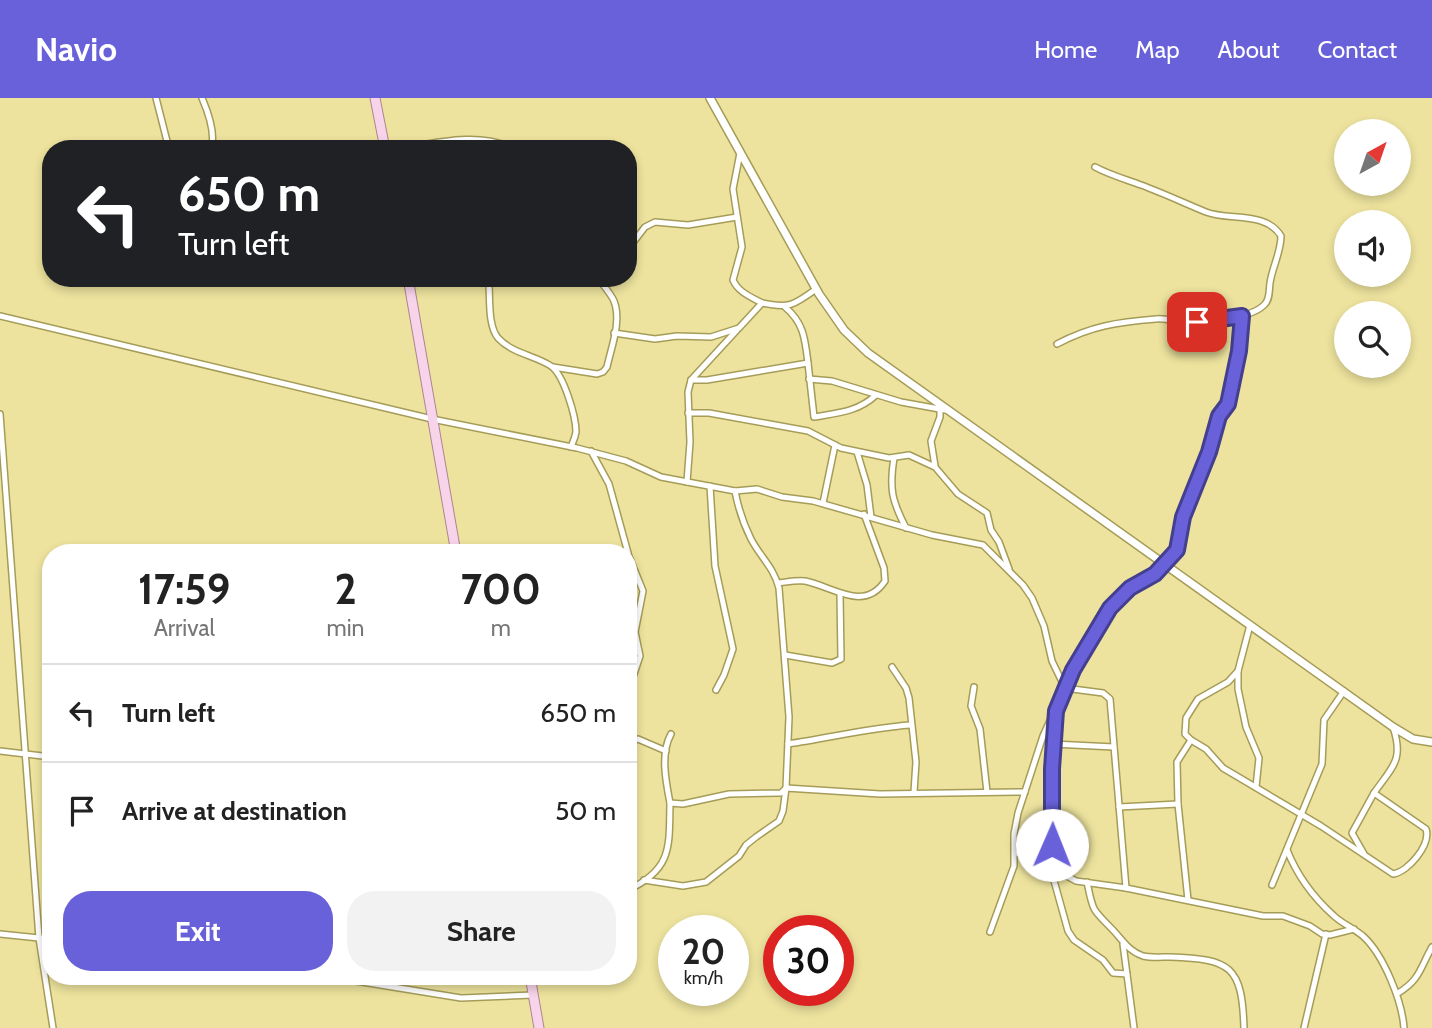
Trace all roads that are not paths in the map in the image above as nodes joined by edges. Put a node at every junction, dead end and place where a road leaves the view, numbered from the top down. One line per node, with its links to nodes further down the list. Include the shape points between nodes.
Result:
1 (156, 98): 5 (street)
2 (202, 98): 6 (street)
3 (375, 98): 7 (main road)
4 (710, 98): 8 (street)
5 (167, 140)
6 (214, 140)
7 (383, 140)
8 (740, 153): 10 (street, via 733,189); 15 (street)
9 (1095, 167): 19 (street, via 1204,211 1258,221 1277,230 1281,243 1268,299)
10 (737, 218): 11 (street, via 688,225 654,222); 16 (street, via 743,247 733,280)
11 (637, 237)
12 (410, 287): 32 (main road)
13 (489, 287): 24 (street, via 497,337 512,350)
14 (604, 287): 21 (street, via 614,302)
15 (816, 289): 17 (street); 28 (street, via 844,330 868,353)
16 (762, 303): 17 (street); 20 (street)
17 (785, 307): 23 (street, via 802,325)
18 (0, 316): 32 (street)
19 (1242, 316): 22 (street, via 1197,322 1160,318 1121,322 1082,331); 49 (street, via 1228,404 1219,416 1183,517 1178,546)
20 (739, 328): 21 (street, via 692,338); 26 (street)
21 (614, 333): 24 (street, via 603,372)
22 (1057, 344)
23 (808, 363): 25 (street); 26 (street)
24 (552, 367): 35 (street, via 562,381 576,422)
25 (809, 379): 27 (street); 31 (street)
26 (691, 380): 29 (street)
27 (876, 395): 28 (street); 31 (street, via 865,406)
28 (945, 410): 39 (street, via 931,441); 49 (street)
29 (688, 413): 33 (street); 40 (street)
30 (0, 415): 77 (street)
31 (814, 417): 33 (street)
32 (432, 419): 35 (street); 47 (main road)
33 (808, 431): 34 (street)
34 (835, 445): 37 (street); 43 (street)
35 (570, 447): 36 (street)
36 (591, 452): 40 (street); 48 (street, via 608,484)
37 (857, 452): 38 (street); 45 (street)
38 (894, 458): 39 (street, via 909,455); 46 (street, via 892,496)
39 (935, 467): 50 (street, via 958,494 988,513)
40 (688, 482): 41 (street)
41 (709, 486): 42 (street); 63 (street, via 715,566 733,649)
42 (736, 491): 43 (street, via 758,489); 52 (street, via 751,538)
43 (822, 503): 44 (street)
44 (864, 514): 45 (street); 53 (street, via 885,581 873,594)
45 (871, 517): 46 (street)
46 (906, 528): 50 (street, via 978,543)
47 (454, 544)
48 (625, 544)
49 (1166, 565): 55 (street); 62 (street, via 1116,600)
50 (1009, 570): 62 (street, via 1039,612 1052,661)
51 (637, 576): 54 (street, via 643,592)
52 (778, 583): 53 (street, via 807,581); 57 (street)
53 (840, 594): 57 (street, via 841,659 832,663)
54 (637, 622)
55 (1250, 625): 60 (street); 64 (street)
56 (637, 642): 58 (street)
57 (785, 655): 72 (street)
58 (637, 665)
59 (892, 667): 66 (street, via 906,688)
60 (1238, 671): 70 (street, via 1198,699 1184,728); 79 (street, via 1244,715 1259,758)
61 (974, 687): 81 (street, via 971,706 980,729)
62 (1065, 688): 65 (street); 74 (street, via 1107,695)
63 (716, 690)
64 (1344, 691): 67 (street); 88 (street, via 1324,720 1322,764)
65 (1056, 711): 73 (street); 82 (street)
66 (911, 725): 72 (street); 83 (street)
67 (1393, 727): 71 (street, via 1413,739); 84 (street, via 1398,759)
68 (671, 734): 76 (street)
69 (637, 739): 76 (street)
70 (1191, 740): 79 (street, via 1223,768); 86 (street, via 1177,762)
71 (1432, 742)
72 (788, 744): 80 (street)
73 (1054, 744): 74 (street); 92 (street)
74 (1114, 747): 87 (street)
75 (0, 751): 77 (street)
76 (666, 751): 85 (street)
77 (23, 754): 78 (street); 103 (street)
78 (42, 756)
79 (1256, 787): 88 (street)
80 (786, 788): 83 (street); 85 (street, via 781,793 729,794); 93 (street, via 779,821 706,882 682,886)
81 (987, 792): 82 (street); 83 (street)
82 (1025, 792): 90 (street, via 1014,834)
83 (914, 793)
84 (1374, 793): 91 (street, via 1352,832); 91 (street, via 1426,829 1428,835 1415,858 1397,874)
85 (670, 803): 93 (street, via 670,839 664,862)
86 (1178, 804): 87 (street); 98 (street)
87 (1119, 807): 97 (street)
88 (1301, 816): 89 (street); 91 (street)
89 (1287, 850): 96 (street); 99 (street, via 1316,898)
90 (1015, 853): 92 (street); 100 (street)
91 (1366, 856)
92 (1048, 859): 94 (street, via 1065,875); 108 (street, via 1074,940 1113,973)
93 (644, 880): 95 (street)
94 (1087, 883): 97 (street); 105 (street, via 1096,914)
95 (637, 884)
96 (1272, 886)
97 (1126, 888): 98 (street)
98 (1188, 900): 102 (street, via 1283,916)
99 (1354, 929): 102 (street); 112 (street, via 1370,943)
100 (990, 932)
101 (0, 934): 103 (street)
102 (1326, 934): 118 (street)
103 (39, 938): 104 (street); 107 (street)
104 (42, 938)
105 (1123, 944): 108 (street); 117 (street, via 1144,956 1223,965 1241,986)
106 (1432, 947): 112 (street, via 1418,978)
107 (42, 957)
108 (1127, 974): 116 (street)
109 (46, 985): 114 (street)
110 (381, 985): 113 (street, via 461,998)
111 (531, 985): 113 (main road)
112 (1398, 993): 119 (street)
113 (533, 995): 115 (main road)
114 (53, 1028)
115 (538, 1028)
116 (1134, 1028)
117 (1244, 1028)
118 (1304, 1028)
119 (1404, 1028)

